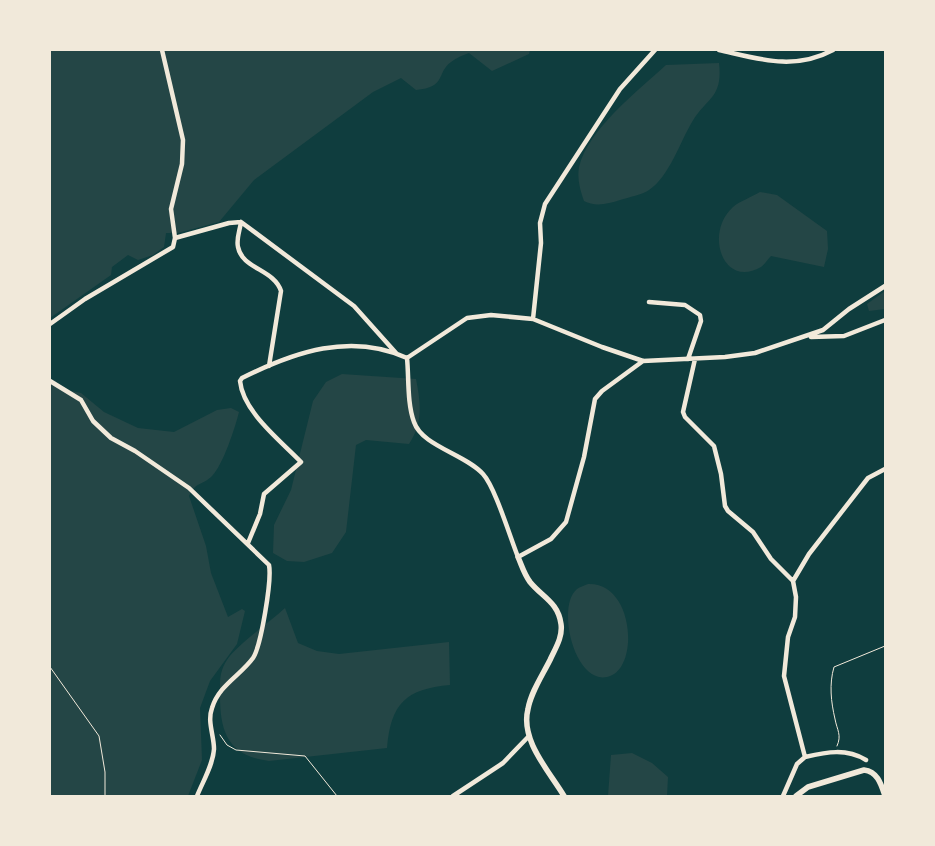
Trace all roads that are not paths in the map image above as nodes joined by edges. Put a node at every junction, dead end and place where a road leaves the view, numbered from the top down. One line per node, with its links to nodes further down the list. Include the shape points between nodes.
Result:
1 (162, 50): 6 (street, via 183,140 182,164 171,209)
2 (655, 50): 9 (street, via 620,88 542,212)
3 (719, 50): 4 (street, via 773,63 806,61)
4 (833, 50)
5 (241, 222): 6 (street); 13 (street, via 354,306); 18 (street, via 237,244 240,251 259,270 272,276 282,291)
6 (175, 238): 11 (street, via 173,246)
7 (885, 286): 12 (street, via 823,330)
8 (649, 302): 15 (street, via 685,305 700,315)
9 (533, 319): 14 (street, via 491,315 467,318); 17 (street)
10 (885, 320): 12 (street, via 844,336)
11 (50, 324)
12 (807, 337): 16 (street, via 755,353)
13 (396, 353): 14 (street); 18 (street, via 357,345 332,346)
14 (407, 358): 22 (street, via 416,427 424,436 466,460 484,475)
15 (688, 359): 16 (street); 17 (street)
16 (694, 359): 23 (street, via 683,412 685,417 714,446 728,511 753,532 771,559)
17 (643, 361): 22 (street, via 595,399 584,457 566,522 551,539)
18 (269, 366): 21 (street, via 242,378 240,385 262,424 301,462 264,494)
19 (50, 381): 21 (street, via 80,400 93,421 111,438 189,488)
20 (885, 469): 23 (street, via 868,478 809,554)
21 (248, 543): 27 (street, via 269,565 269,588 254,656 226,683 213,703 210,717 213,758)
22 (518, 558): 24 (street, via 529,580 553,603 561,624 559,640 528,709)
23 (793, 581): 25 (street, via 795,617 788,636 784,676)
24 (529, 736): 28 (street, via 503,763); 29 (street)
25 (805, 756): 26 (street, via 834,752 857,754); 30 (street, via 797,764)
26 (866, 760)
27 (197, 796)
28 (453, 796)
29 (564, 796)
30 (783, 796)
31 (796, 796): 32 (street, via 815,784 864,770 874,773 880,780)
32 (885, 796)

